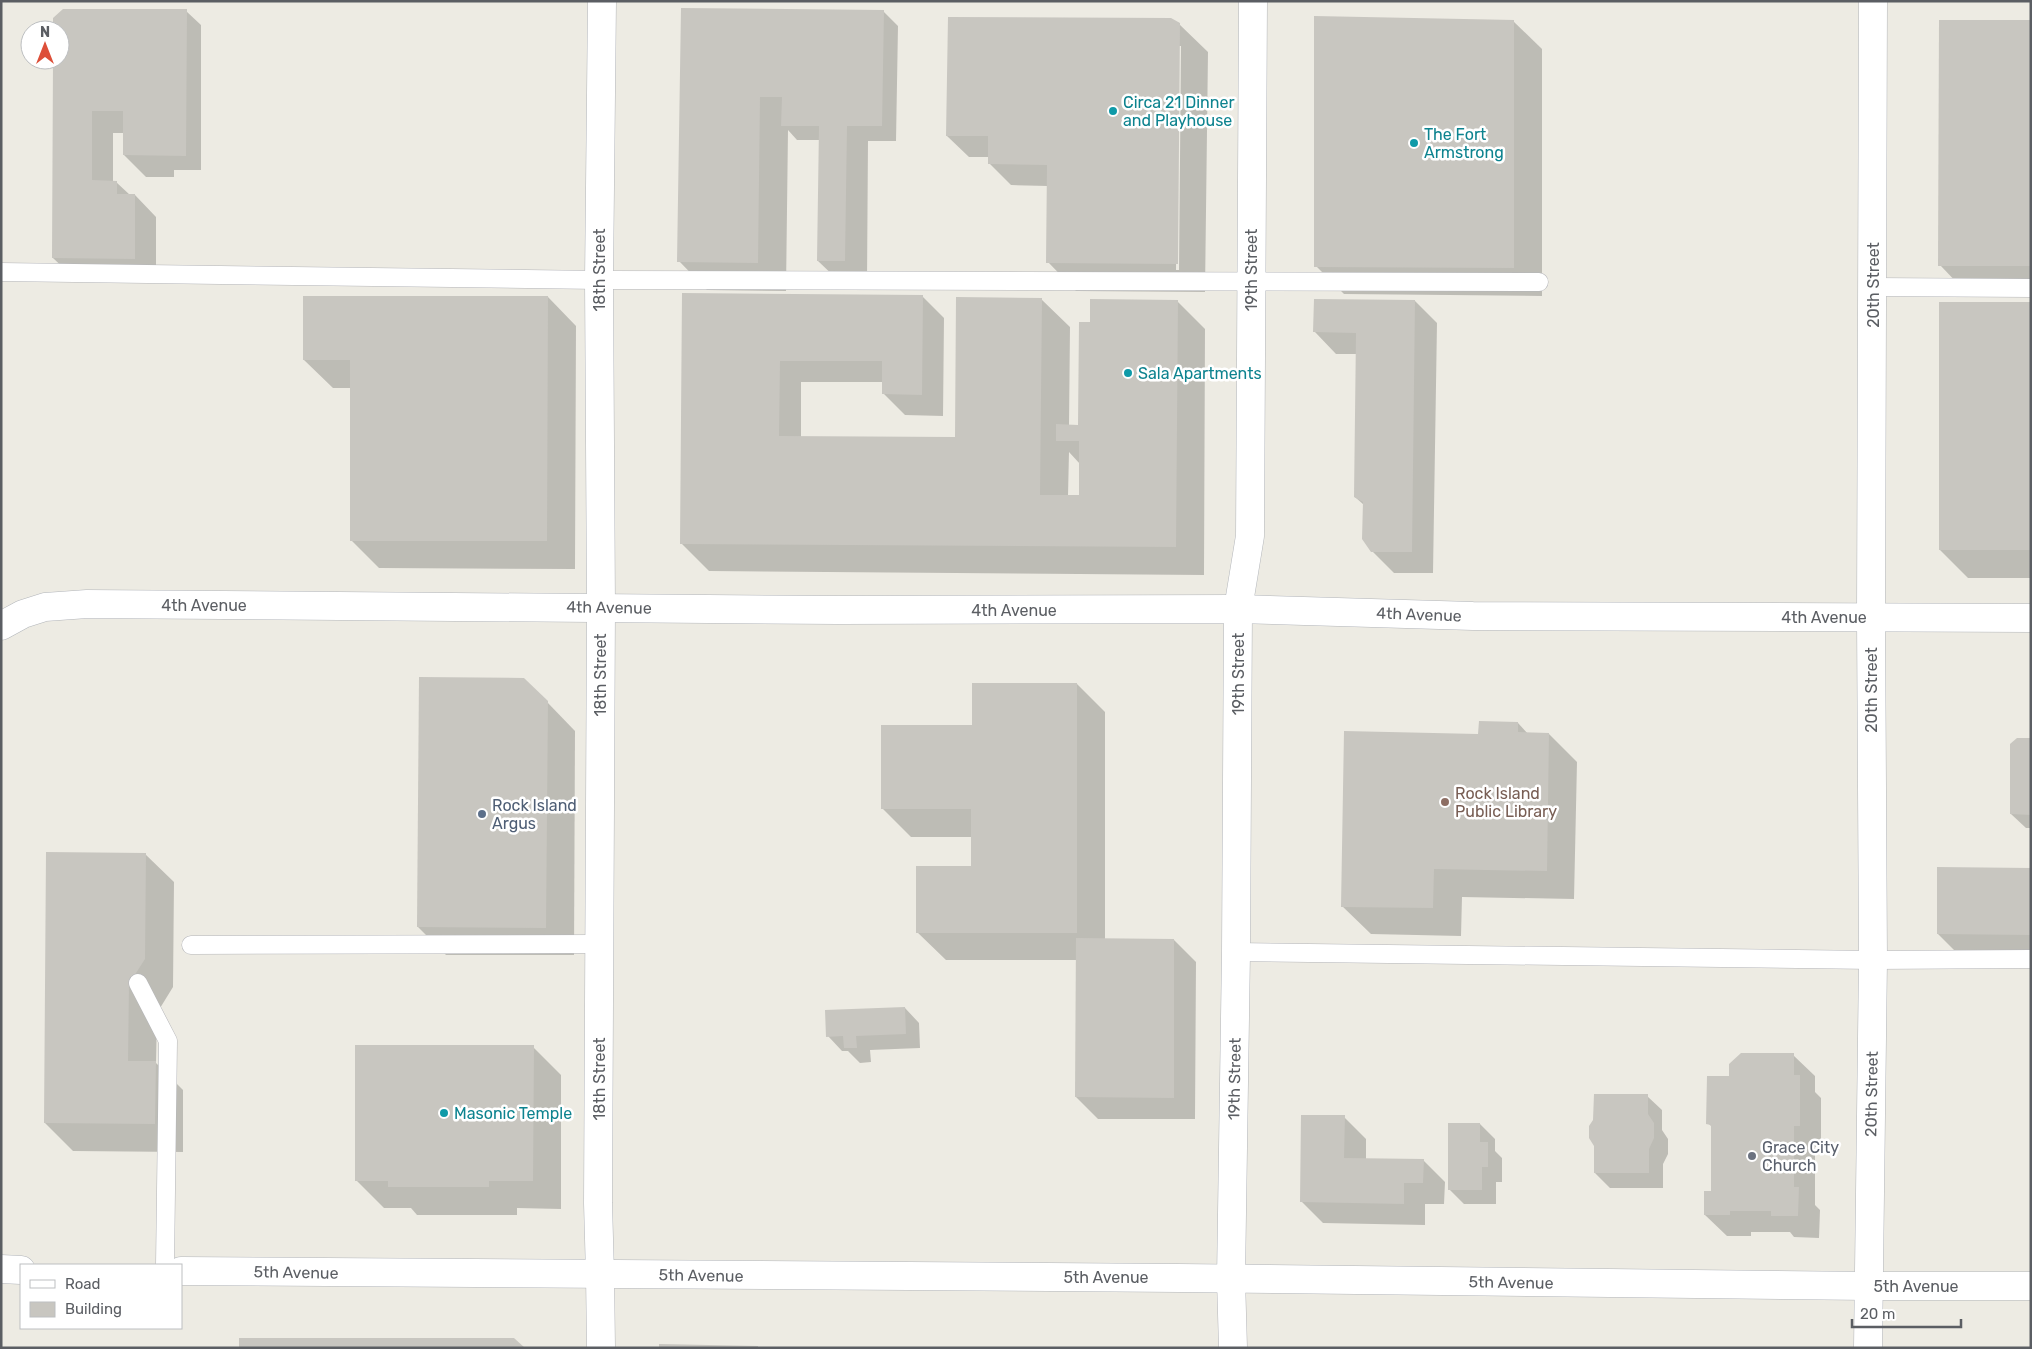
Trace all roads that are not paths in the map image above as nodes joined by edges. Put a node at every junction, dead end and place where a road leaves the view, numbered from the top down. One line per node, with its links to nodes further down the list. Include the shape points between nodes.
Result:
1 (602, 1): 5 (street, 18th Street)
2 (1253, 1): 7 (street, 19th Street)
3 (1873, 1): 8 (street, 20th Street)
4 (1, 272): 5 (lane)
5 (599, 280): 7 (lane); 10 (street, 18th Street)
6 (1539, 282): 7 (lane)
7 (1251, 283): 11 (street, 19th Street, via 1250,536)
8 (1873, 287): 9 (lane); 12 (street, 20th Street)
9 (2031, 288)
10 (601, 607): 11 (street, 4th Avenue); 14 (street, 4th Avenue, via 86,604 45,607 22,614); 15 (street, 18th Street)
11 (1238, 609): 12 (street, 4th Avenue, via 1473,616); 17 (street, 19th Street)
12 (1871, 617): 13 (street, 4th Avenue); 19 (street, 20th Street)
13 (2031, 618)
14 (1, 626)
15 (598, 944): 16 (lane); 25 (street, 18th Street)
16 (191, 945)
17 (1236, 952): 19 (lane); 26 (street, 19th Street)
18 (2031, 959): 19 (lane)
19 (1873, 960): 27 (street, 20th Street)
20 (138, 983): 21 (lane, via 168,1041)
21 (165, 1264)
22 (1, 1269): 23 (street)
23 (20, 1270)
24 (182, 1271): 25 (street, 5th Avenue)
25 (600, 1274): 26 (street, 5th Avenue); 29 (street, 18th Street)
26 (1231, 1278): 27 (street, 5th Avenue); 30 (street, 19th Street)
27 (1868, 1286): 28 (street, 5th Avenue); 31 (street, 20th Street)
28 (2031, 1286)
29 (601, 1348)
30 (1233, 1348)
31 (1868, 1348)

